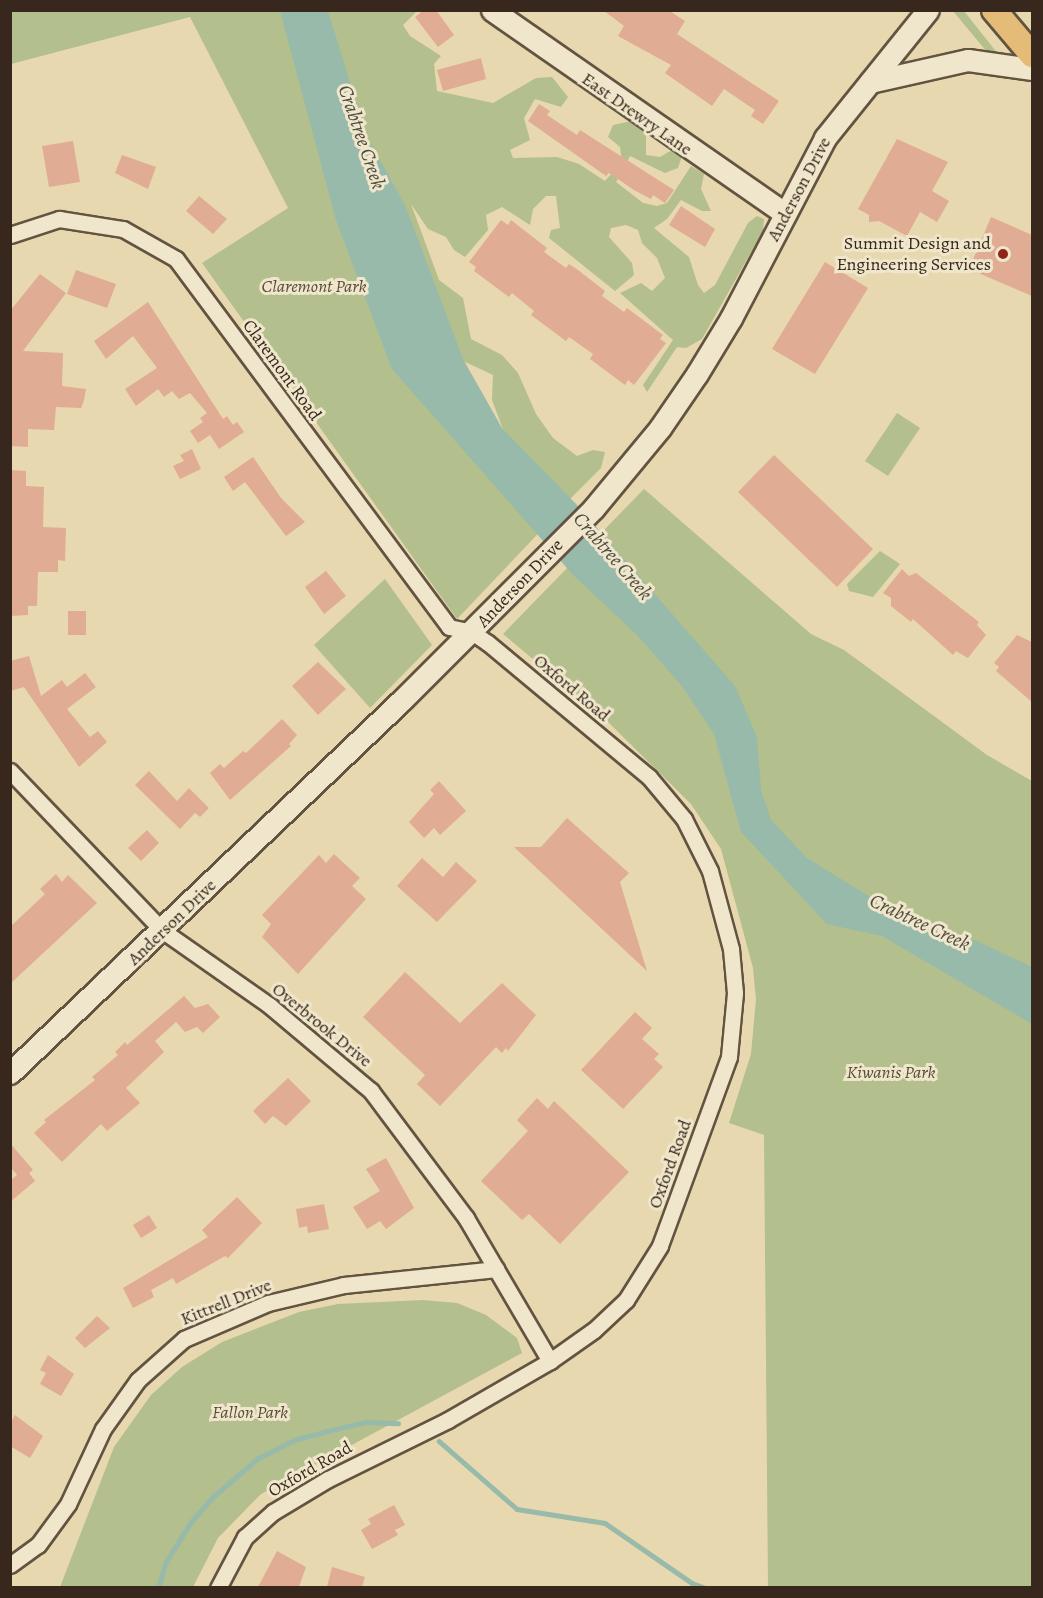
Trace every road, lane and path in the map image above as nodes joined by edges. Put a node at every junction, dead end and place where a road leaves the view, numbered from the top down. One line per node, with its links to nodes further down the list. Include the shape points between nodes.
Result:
1 (492, 10): 7 (street, East Drewry Lane)
2 (928, 10): 6 (street, Anderson Drive)
3 (994, 10): 4 (main road)
4 (1032, 55)
5 (1032, 69): 6 (street, via 968,60)
6 (870, 82): 7 (street, Anderson Drive, via 825,138)
7 (785, 214): 9 (street, Anderson Drive, via 731,318 660,428 608,491)
8 (10, 235): 9 (street, Claremont Road, via 59,219 123,229 176,259 449,627)
9 (471, 632): 11 (street, Anderson Drive); 14 (street, Oxford Road, via 649,777 684,819 711,870 731,949 735,993 729,1057 660,1246 626,1300 594,1330)
10 (10, 771): 11 (street, Overbrook Drive)
11 (163, 932): 12 (street, Anderson Drive); 13 (street, Overbrook Drive, via 270,1006 371,1091 415,1146)
12 (10, 1073)
13 (496, 1269): 14 (street, Overbrook Drive); 15 (street, Kittrell Drive, via 344,1284 268,1303 184,1339 138,1380 103,1429 68,1504 38,1545)
14 (550, 1361): 16 (street, Oxford Road, via 273,1512 245,1537)
15 (10, 1565)
16 (218, 1587)

